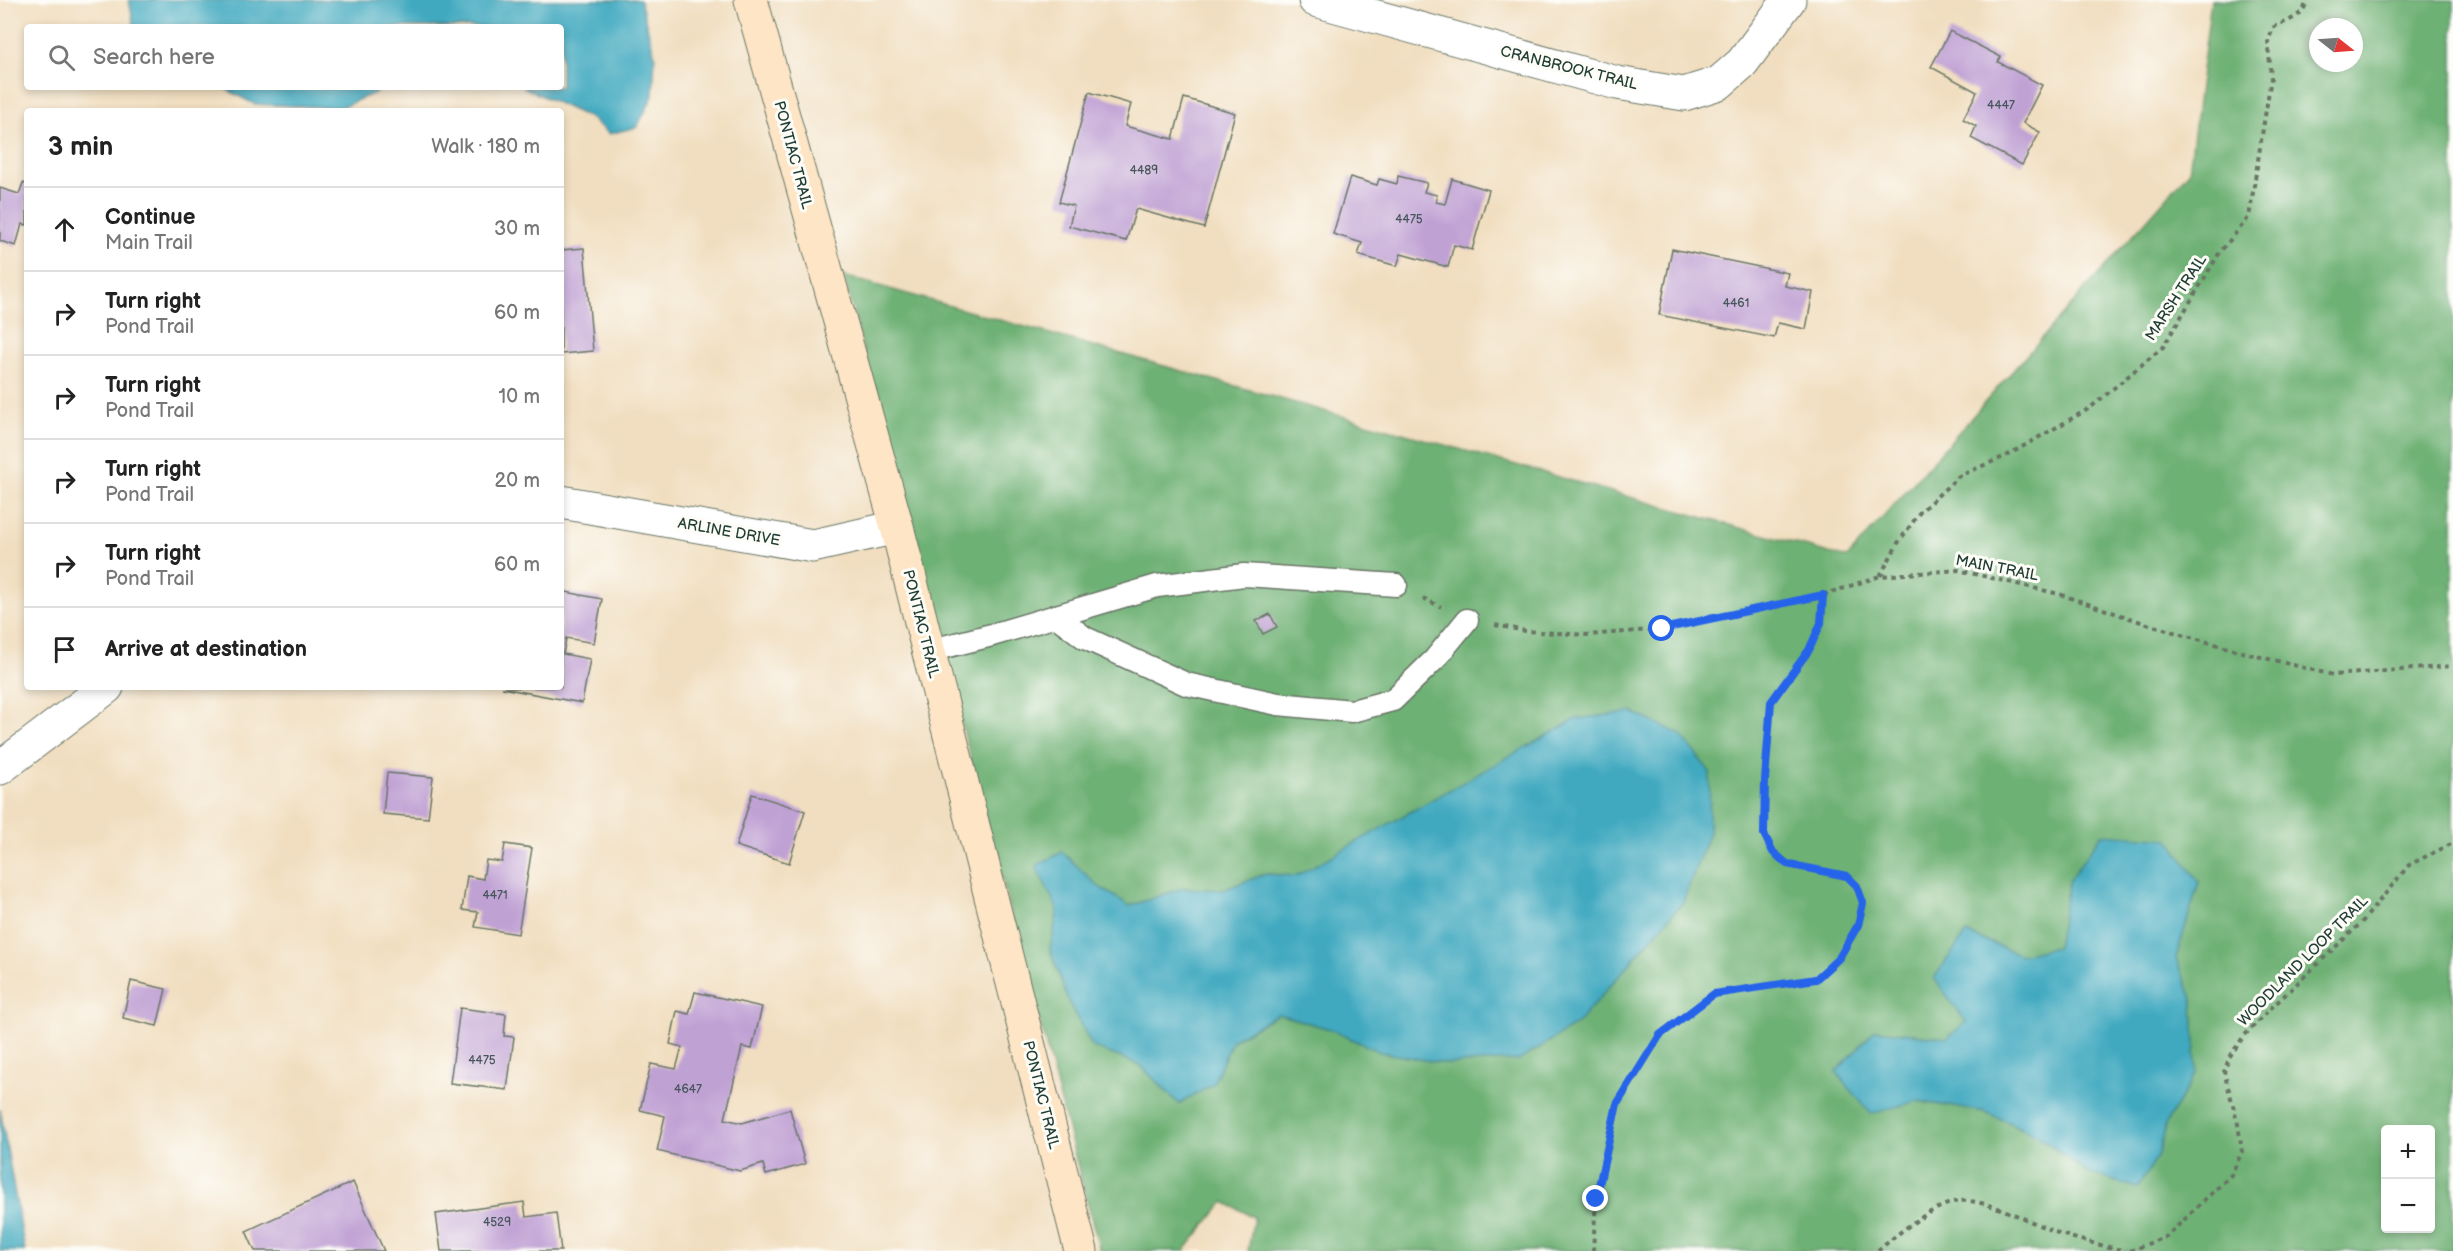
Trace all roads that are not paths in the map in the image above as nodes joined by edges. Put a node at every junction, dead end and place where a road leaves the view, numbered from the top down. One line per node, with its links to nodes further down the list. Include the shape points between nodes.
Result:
1 (751, 0): 5 (main road, PONTIAC TRAIL)
2 (1315, 0): 3 (street, CRANBROOK TRAIL, via 1617,83 1684,94 1719,83 1742,63)
3 (1789, 0)
4 (564, 503): 5 (street, ARLINE DRIVE, via 813,546)
5 (897, 527): 9 (main road, PONTIAC TRAIL)
6 (1396, 585): 7 (lane, via 1244,575 1157,586)
7 (1056, 616): 8 (lane, via 1085,638 1186,684 1278,704 1352,711 1393,700); 9 (lane)
8 (1467, 620)
9 (928, 651): 12 (main road, PONTIAC TRAIL)
10 (103, 690): 11 (street)
11 (0, 768)
12 (1081, 1251)

